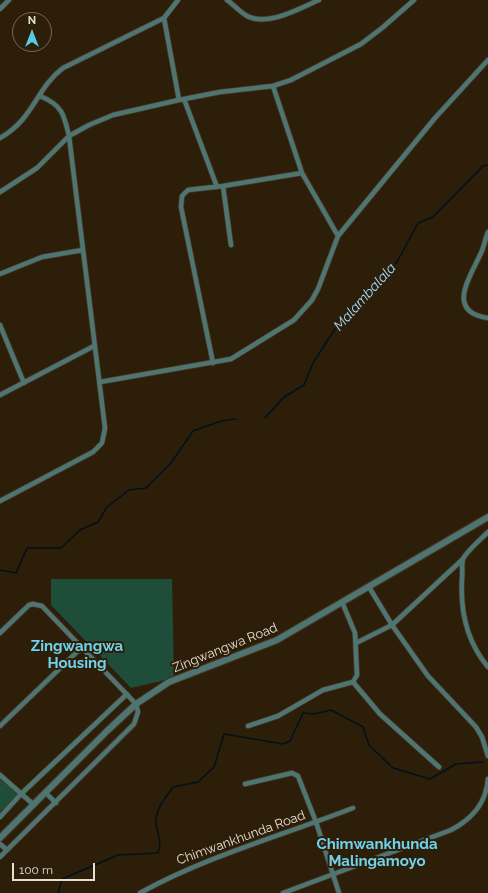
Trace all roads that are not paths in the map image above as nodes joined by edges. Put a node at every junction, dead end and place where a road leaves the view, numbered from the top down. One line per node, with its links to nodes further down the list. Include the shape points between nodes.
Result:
1 (9, 0): 6 (street)
2 (178, 0): 7 (street)
3 (228, 0): 4 (street, via 248,16 266,19)
4 (319, 0)
5 (414, 0): 9 (street, via 355,47 291,80)
6 (0, 9)
7 (164, 18): 10 (street, via 63,68 47,83); 12 (street)
8 (488, 60): 20 (street, via 435,118)
9 (273, 86): 11 (street); 15 (street)
10 (40, 96): 13 (street, via 61,109); 14 (street, via 18,126)
11 (184, 99): 12 (street); 17 (street)
12 (179, 100): 13 (street, via 113,115)
13 (69, 136): 18 (street, via 37,168); 22 (street)
14 (0, 138)
15 (302, 173): 16 (street); 20 (street)
16 (223, 186): 17 (street); 21 (street)
17 (217, 187): 27 (street, via 188,190 184,192 180,201)
18 (0, 192)
19 (488, 232): 24 (street, via 463,297 469,311)
20 (338, 236): 27 (street, via 318,290 303,311 294,320 231,359)
21 (231, 245)
22 (83, 250): 23 (street, via 42,257); 26 (street)
23 (0, 274)
24 (488, 318)
25 (0, 325): 29 (street)
26 (94, 346): 28 (street); 29 (street)
27 (212, 363): 28 (street)
28 (100, 382): 31 (street, via 105,428 99,447)
29 (24, 383): 30 (street)
30 (0, 395)
31 (0, 501)
32 (488, 517): 35 (street, Zingwangwa Road)
33 (488, 532): 34 (street)
34 (463, 559): 37 (street); 41 (street, via 465,623 480,658)
35 (370, 587): 36 (street, Zingwangwa Road); 37 (street)
36 (342, 602): 39 (street, via 353,626); 44 (street, Zingwangwa Road, via 269,644 169,682)
37 (392, 626): 39 (street); 47 (street, via 433,681 476,727)
38 (0, 633): 40 (street, via 29,605 38,604)
39 (356, 643): 42 (street, via 357,675)
40 (81, 648): 43 (street); 45 (street)
41 (488, 667)
42 (353, 682): 46 (street, via 323,690 278,716); 48 (street, via 380,714)
43 (127, 694): 44 (street); 54 (street)
44 (136, 704): 53 (street, Zingwangwa Road); 55 (street, via 138,712 134,724)
45 (0, 726)
46 (248, 726)
47 (488, 756)
48 (439, 767)
49 (0, 775): 54 (street)
50 (488, 779): 52 (street)
51 (245, 784): 59 (street, via 295,774)
52 (488, 784): 64 (street, via 479,807 464,823)
53 (46, 793): 55 (street); 56 (street, Zingwangwa Road)
54 (21, 794): 56 (street); 58 (street)
55 (56, 803): 62 (street)
56 (34, 805): 60 (street, Zingwangwa Road)
57 (353, 808): 59 (street, Chimwankhunda Road)
58 (0, 817)
59 (316, 822): 64 (street); 65 (street, Chimwankhunda Road, via 232,850 183,870)
60 (0, 838)
61 (0, 844): 62 (street)
62 (7, 850): 63 (street)
63 (0, 857)
64 (332, 874): 66 (street); 67 (street)
65 (140, 893)
66 (283, 893)
67 (339, 893)

